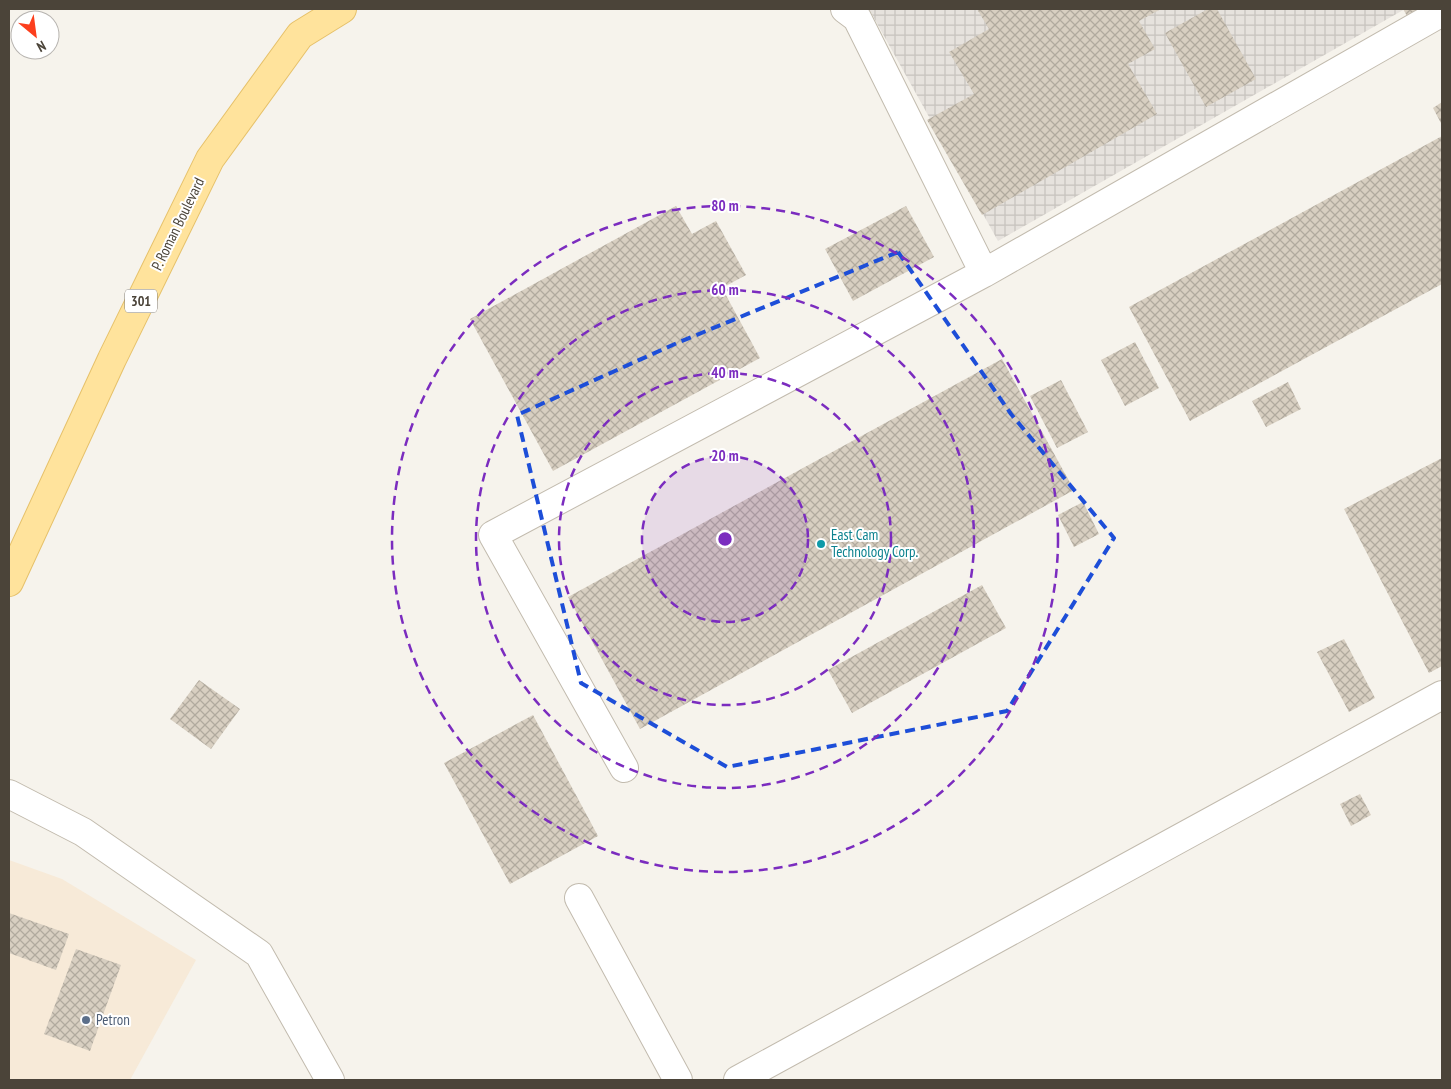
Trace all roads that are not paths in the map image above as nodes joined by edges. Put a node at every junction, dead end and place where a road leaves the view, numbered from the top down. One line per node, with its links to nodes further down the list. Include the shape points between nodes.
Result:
1 (303, 9): 5 (main road)
2 (342, 9): 5 (main road, P. Roman Boulevard / 301)
3 (845, 9): 6 (street, via 857,18)
4 (1442, 12): 6 (street)
5 (300, 35): 7 (main road, P. Roman Boulevard / 301, via 210,159 112,359)
6 (984, 273): 9 (street, via 493,535)
7 (9, 582)
8 (1442, 695): 14 (street)
9 (624, 768)
10 (9, 794): 12 (street, via 83,832 258,954)
11 (580, 898): 13 (street)
12 (330, 1080)
13 (678, 1080)
14 (738, 1080)

